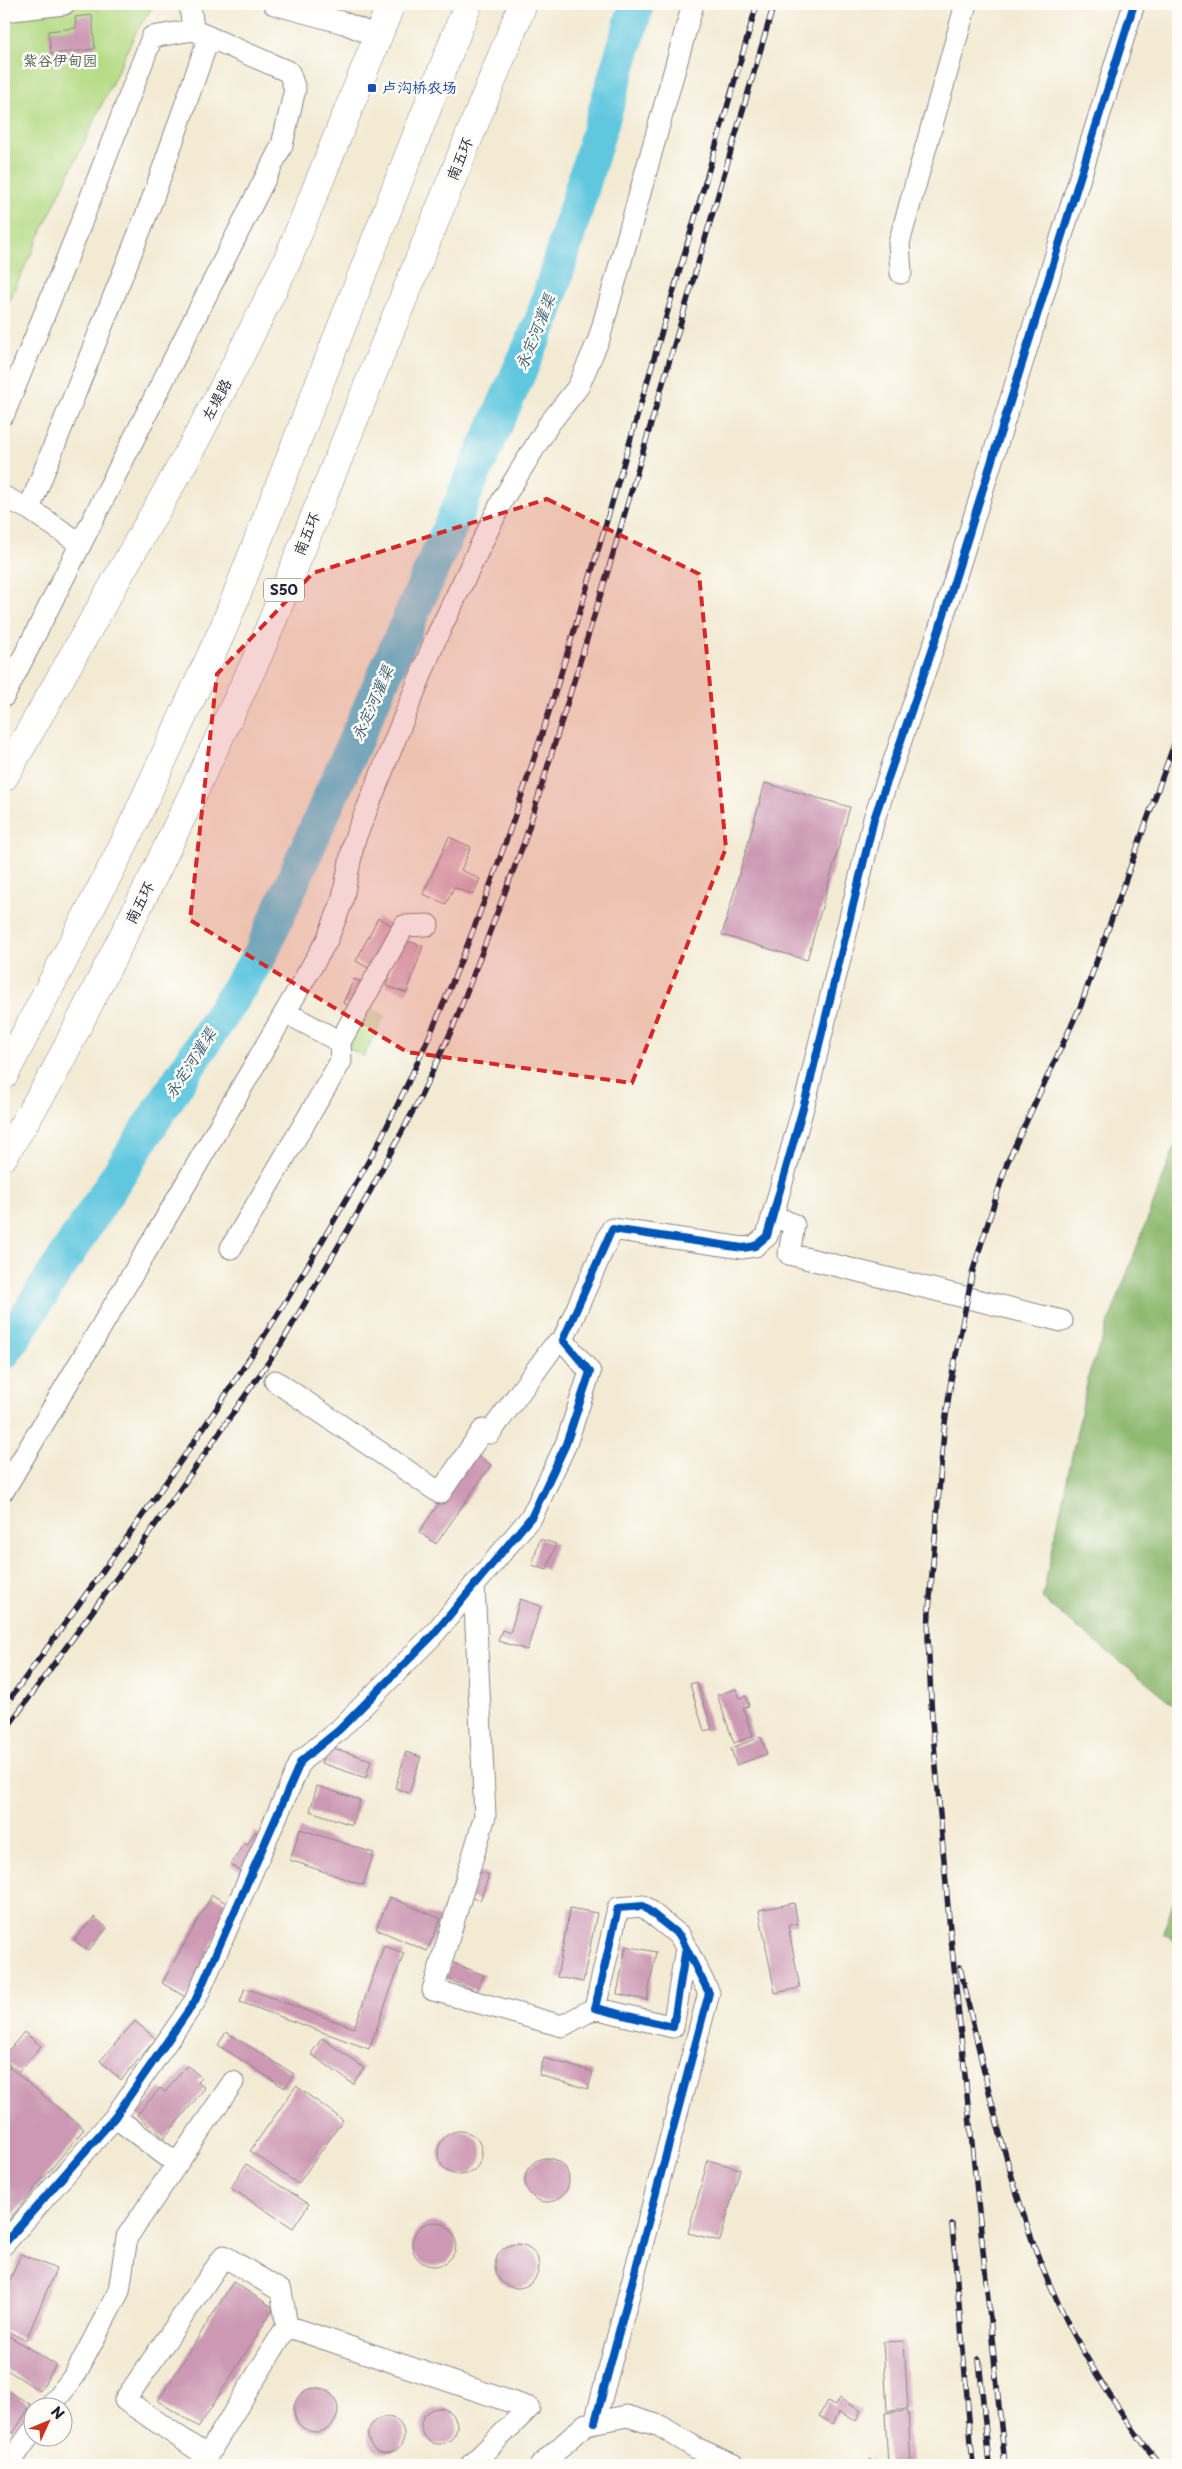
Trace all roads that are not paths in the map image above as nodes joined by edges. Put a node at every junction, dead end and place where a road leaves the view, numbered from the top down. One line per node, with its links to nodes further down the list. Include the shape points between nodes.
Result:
1 (64, 4): 10 (street)
2 (190, 4): 11 (street)
3 (274, 4): 12 (street, via 344,23)
4 (391, 4): 12 (main road, 左堤路)
5 (468, 4): 24 (main road, S50, via 224,627 123,846)
6 (523, 4): 25 (main road, 南五环 / S50, via 258,656 157,869 60,1061)
7 (693, 4): 22 (street, via 599,339 578,387 549,424 503,499 436,638 354,841 342,902 327,940)
8 (966, 4): 13 (street, via 899,244)
9 (1134, 4): 26 (street, via 1021,334 939,630 874,819 808,1090)
10 (4, 10)
11 (201, 34): 14 (street, via 152,37); 16 (street, via 152,202); 17 (street, via 289,72 295,89 282,145)
12 (378, 37): 20 (main road, 左堤路, via 287,261 243,351 187,456)
13 (901, 273)
14 (4, 414)
15 (4, 497): 16 (street)
16 (29, 509): 17 (street)
17 (81, 544): 18 (street)
18 (9, 676): 19 (street)
19 (4, 696)
20 (4, 777)
21 (428, 925): 23 (street, via 404,926)
22 (285, 1012): 23 (street); 31 (street)
23 (340, 1042): 27 (street, via 341,1062)
24 (4, 1075)
25 (4, 1156)
26 (773, 1215): 28 (street, via 794,1225 789,1254); 29 (street, via 767,1236 754,1246 742,1248 612,1230)
27 (231, 1248)
28 (1062, 1321)
29 (563, 1340): 30 (street, via 553,1348 490,1433 483,1430 440,1493); 32 (street, via 590,1372 566,1444 532,1516)
30 (275, 1382)
31 (4, 1490)
32 (474, 1585): 34 (street, via 485,1816 434,1990 562,2026); 36 (street, via 433,1635 339,1730 301,1761 196,2001)
33 (686, 1948): 34 (street, via 673,2027); 34 (street, via 680,1936 643,1906 618,1908); 41 (street, via 709,1993)
34 (595, 2008)
35 (233, 2082): 37 (street)
36 (115, 2117): 37 (street); 38 (street)
37 (176, 2164): 40 (street, via 127,2237 119,2291 75,2375)
38 (4, 2244)
39 (287, 2326): 43 (street); 43 (street, via 281,2291 224,2256 126,2400); 45 (street, via 529,2408)
40 (59, 2396)
41 (595, 2422): 46 (street, via 586,2424); 47 (street, via 627,2416 660,2426 696,2448)
42 (22, 2446): 44 (street)
43 (204, 2460)
44 (8, 2465)
45 (470, 2465)
46 (542, 2465)
47 (734, 2465)

